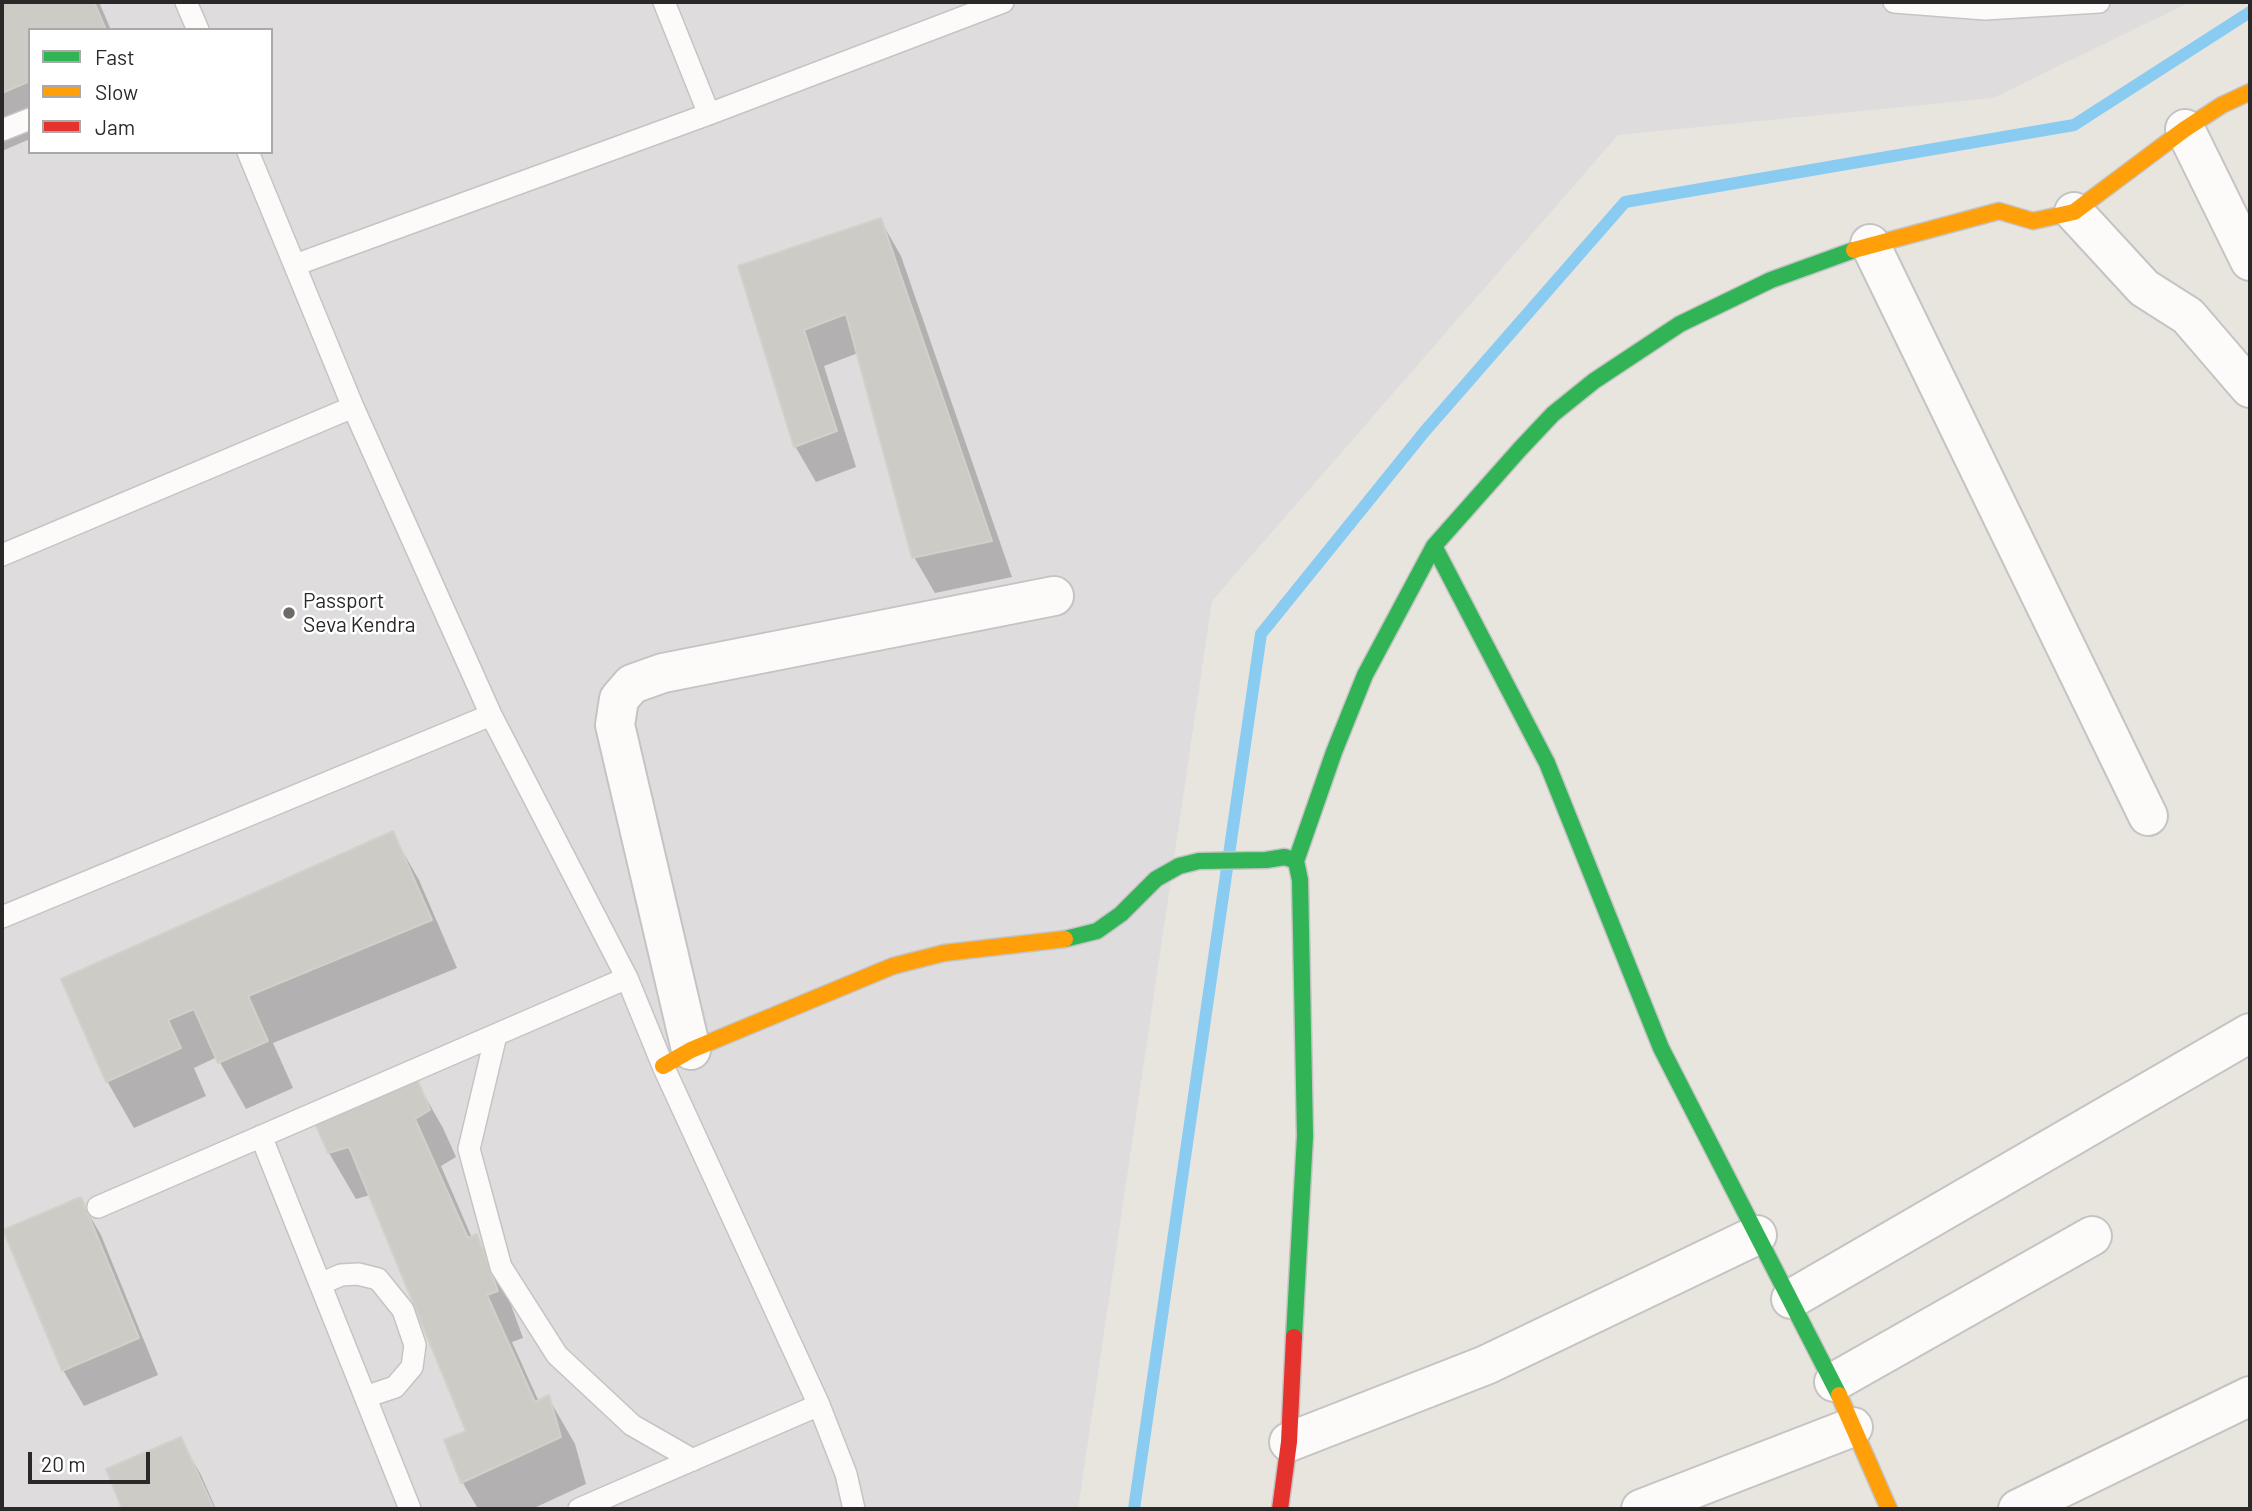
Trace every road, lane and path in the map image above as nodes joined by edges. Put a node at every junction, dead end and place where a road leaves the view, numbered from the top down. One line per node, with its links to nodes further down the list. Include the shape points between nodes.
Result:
1 (186, 2): 6 (lane)
2 (664, 2): 8 (lane)
3 (1003, 2): 8 (lane)
4 (1894, 2): 5 (lane, via 1986,9)
5 (2099, 2)
6 (197, 28)
7 (2250, 92): 10 (street)
8 (709, 114): 16 (lane)
9 (28, 120): 11 (lane)
10 (2185, 129): 13 (street); 15 (street)
11 (2, 131)
12 (249, 154): 16 (lane)
13 (2074, 212): 14 (street, via 2033,221 1999,211); 17 (street, via 2144,288 2188,316)
14 (1870, 244): 19 (street, via 1771,280 1680,324 1594,382 1545,423); 23 (street)
15 (2250, 261)
16 (295, 265): 18 (lane)
17 (2250, 388)
18 (353, 407): 20 (lane); 22 (lane)
19 (1434, 546): 24 (street, via 1365,675); 32 (street, via 1547,763 1661,1048)
20 (2, 555)
21 (1054, 596): 29 (street, via 663,673 632,684 619,699 615,725)
22 (491, 715): 25 (lane); 26 (lane)
23 (2148, 816)
24 (1296, 861): 29 (street, via 1285,857 1179,866 1156,879 1121,914 1097,930 1070,938 944,953 893,966); 41 (street, via 1306,1136)
25 (2, 917)
26 (626, 978): 28 (lane); 29 (lane)
27 (2250, 1033): 35 (street)
28 (496, 1035): 30 (lane); 42 (lane, via 469,1149 500,1267 557,1355 632,1425)
29 (677, 1058): 39 (lane)
30 (261, 1136): 31 (lane); 34 (lane)
31 (98, 1207)
32 (1757, 1235): 35 (street); 41 (street, via 1486,1365)
33 (2092, 1236): 36 (street)
34 (320, 1284): 38 (lane); 38 (lane, via 341,1275 378,1279 403,1310 415,1345 412,1367 396,1387)
35 (1791, 1299): 36 (street)
36 (1834, 1382): 40 (street)
37 (2250, 1396): 49 (street)
38 (365, 1397): 43 (lane)
39 (819, 1405): 42 (lane); 45 (lane)
40 (1853, 1427): 47 (street); 48 (street)
41 (1289, 1442): 46 (street)
42 (693, 1460): 44 (lane)
43 (410, 1509)
44 (579, 1509)
45 (855, 1509)
46 (1280, 1509)
47 (1641, 1509)
48 (1889, 1509)
49 (2018, 1509)

